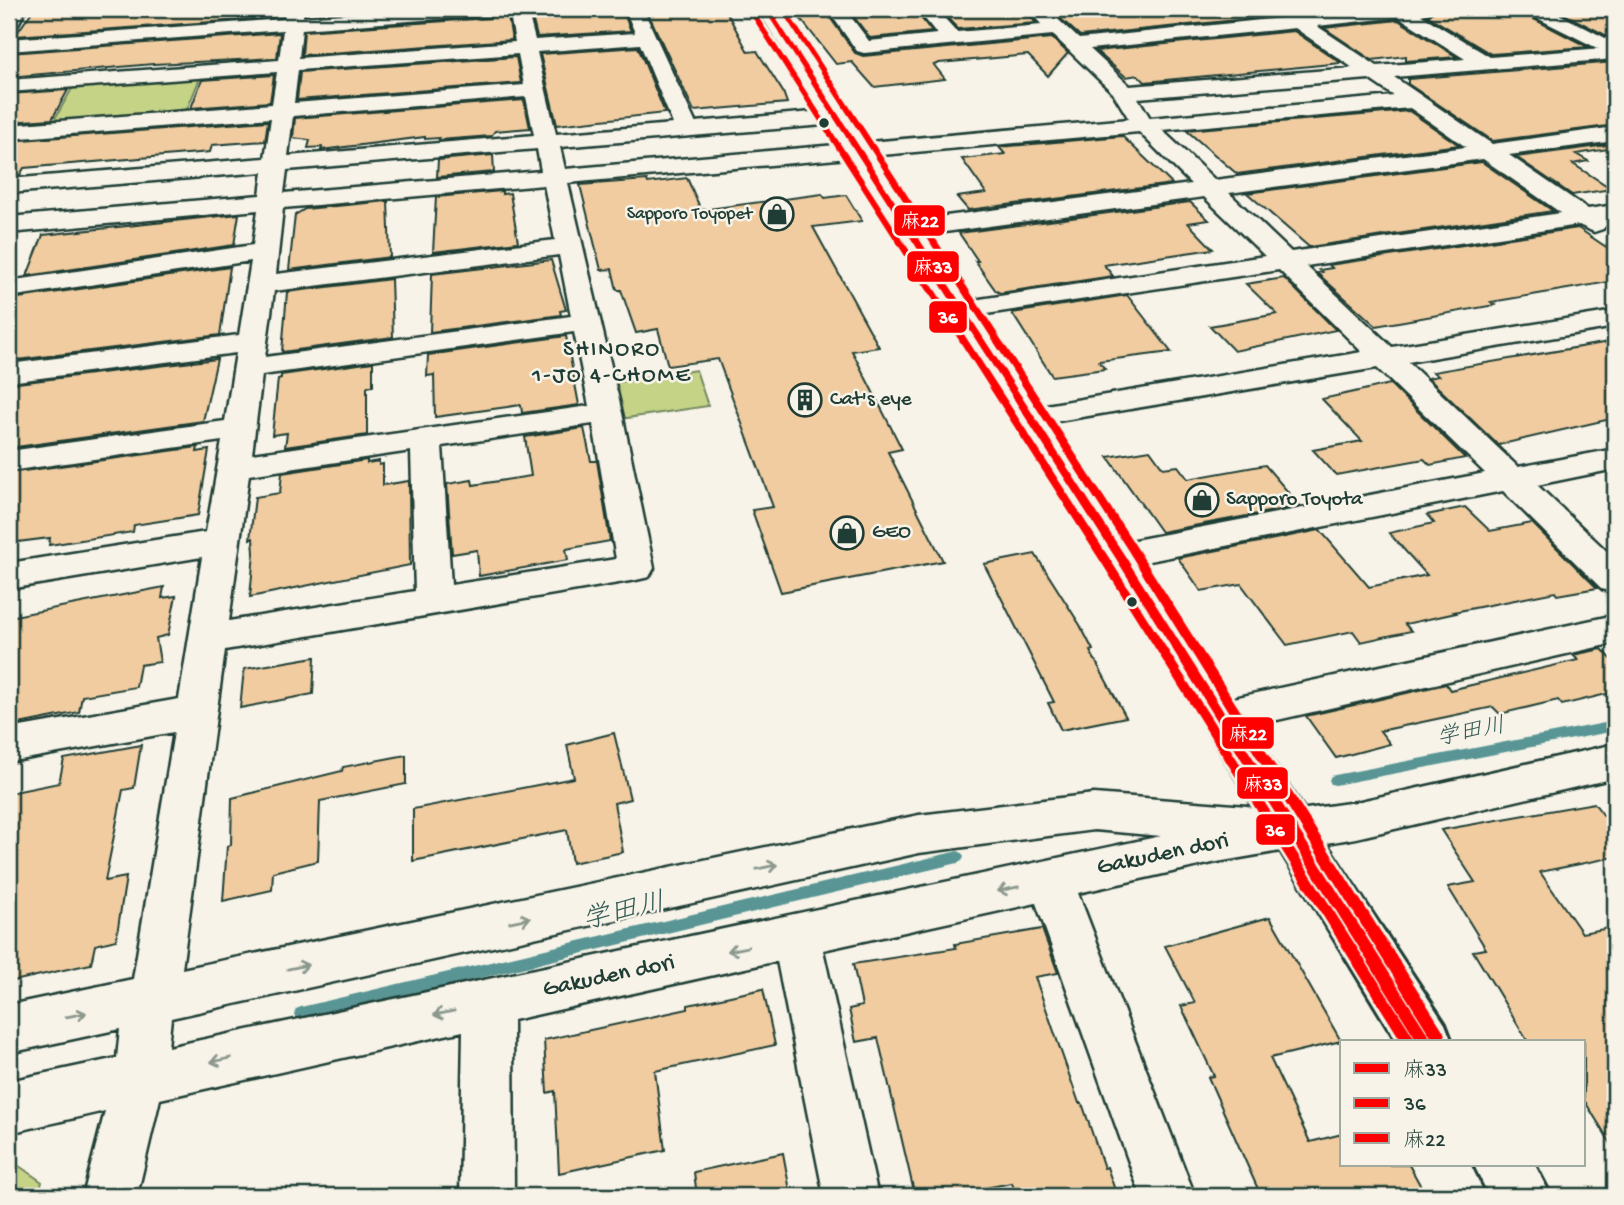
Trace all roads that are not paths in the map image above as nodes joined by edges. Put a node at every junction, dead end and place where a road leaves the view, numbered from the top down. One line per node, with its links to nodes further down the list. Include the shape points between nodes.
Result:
1 (17, 9): 15 (street)
2 (489, 9): 13 (street)
3 (518, 9): 21 (street)
4 (634, 9): 18 (street)
5 (767, 9): 34 (main road)
6 (836, 9): 19 (street, via 864,47)
7 (926, 9): 19 (street)
8 (1036, 9): 17 (street)
9 (1280, 9): 14 (street)
10 (1423, 9): 12 (street)
11 (1534, 9): 23 (main road)
12 (1402, 11): 14 (street); 24 (street)
13 (294, 17): 20 (street); 25 (street)
14 (1300, 22): 16 (street); 27 (street)
15 (9, 24)
16 (1207, 32): 17 (street); 22 (street)
17 (1066, 37): 19 (street); 31 (street)
18 (647, 38): 21 (street); 36 (street)
19 (952, 39)
20 (9, 45)
21 (526, 48): 25 (street); 30 (street)
22 (1227, 48)
23 (1615, 52): 24 (street)
24 (1487, 64): 27 (street)
25 (288, 65): 29 (street); 33 (street)
26 (1248, 65): 28 (street)
27 (1374, 73): 28 (street); 32 (street)
28 (1268, 81): 31 (street)
29 (9, 86)
30 (535, 90): 33 (street); 39 (street)
31 (1123, 93): 35 (street)
32 (1415, 102): 35 (street); 40 (street)
33 (283, 110): 37 (street); 42 (street)
34 (836, 117): 36 (street); 41 (main road)
35 (1144, 125): 41 (street); 45 (street)
36 (687, 130): 39 (street)
37 (9, 132)
38 (1615, 134): 40 (street)
39 (547, 142): 42 (street); 43 (street)
40 (1487, 150): 45 (street); 48 (street)
41 (856, 151): 43 (street); 50 (main road)
42 (277, 164): 44 (street); 46 (street)
43 (555, 176): 46 (street); 52 (street)
44 (9, 186)
45 (1209, 187): 50 (street); 54 (street)
46 (272, 201): 49 (street); 53 (street)
47 (1615, 212): 48 (street)
48 (1584, 217): 51 (street); 54 (street)
49 (9, 225)
50 (908, 229): 57 (main road)
51 (1615, 238)
52 (570, 246): 55 (street); 59 (street)
53 (265, 251): 55 (street); 56 (street)
54 (1285, 261): 57 (street); 61 (street)
55 (261, 284): 60 (street)
56 (9, 289)
57 (960, 310): 64 (main road)
58 (1615, 319): 61 (street)
59 (586, 322): 60 (street); 63 (street)
60 (249, 355): 62 (street); 66 (street)
61 (1385, 357): 64 (street); 69 (street)
62 (9, 373)
63 (606, 414): 65 (street); 74 (street, via 636,568)
64 (1028, 417): 71 (main road)
65 (426, 439): 66 (street); 74 (street)
66 (234, 448): 68 (street); 70 (street)
67 (1615, 459): 69 (street)
68 (9, 461)
69 (1511, 479): 71 (street); 73 (street)
70 (221, 542): 72 (street); 76 (street)
71 (1119, 555): 78 (main road)
72 (9, 576)
73 (1615, 580)
74 (434, 601): 76 (street)
75 (1615, 629): 78 (street)
76 (206, 639): 77 (street)
77 (196, 712): 79 (street); 84 (street)
78 (1220, 717): 81 (main road)
79 (9, 745)
80 (1608, 773): 81 (street)
81 (1290, 829): 82 (street, Gakuden dori); 84 (street, Gakuden dori, one-way to 81, via 919,834 1094,812); 87 (main road)
82 (1050, 880): 83 (street, Gakuden dori, one-way to 83); 94 (street)
83 (796, 936): 85 (street, Gakuden dori, one-way to 85); 93 (street)
84 (151, 999): 86 (street, Gakuden dori, one-way to 84); 88 (street)
85 (488, 1003): 88 (street, Gakuden dori, one-way to 88); 92 (street)
86 (9, 1029)
87 (1425, 1040)
88 (140, 1077): 89 (street, Gakuden dori); 91 (street)
89 (9, 1107)
90 (1503, 1166): 95 (main road)
91 (110, 1196)
92 (487, 1196)
93 (851, 1196)
94 (1168, 1196)
95 (1522, 1196)

